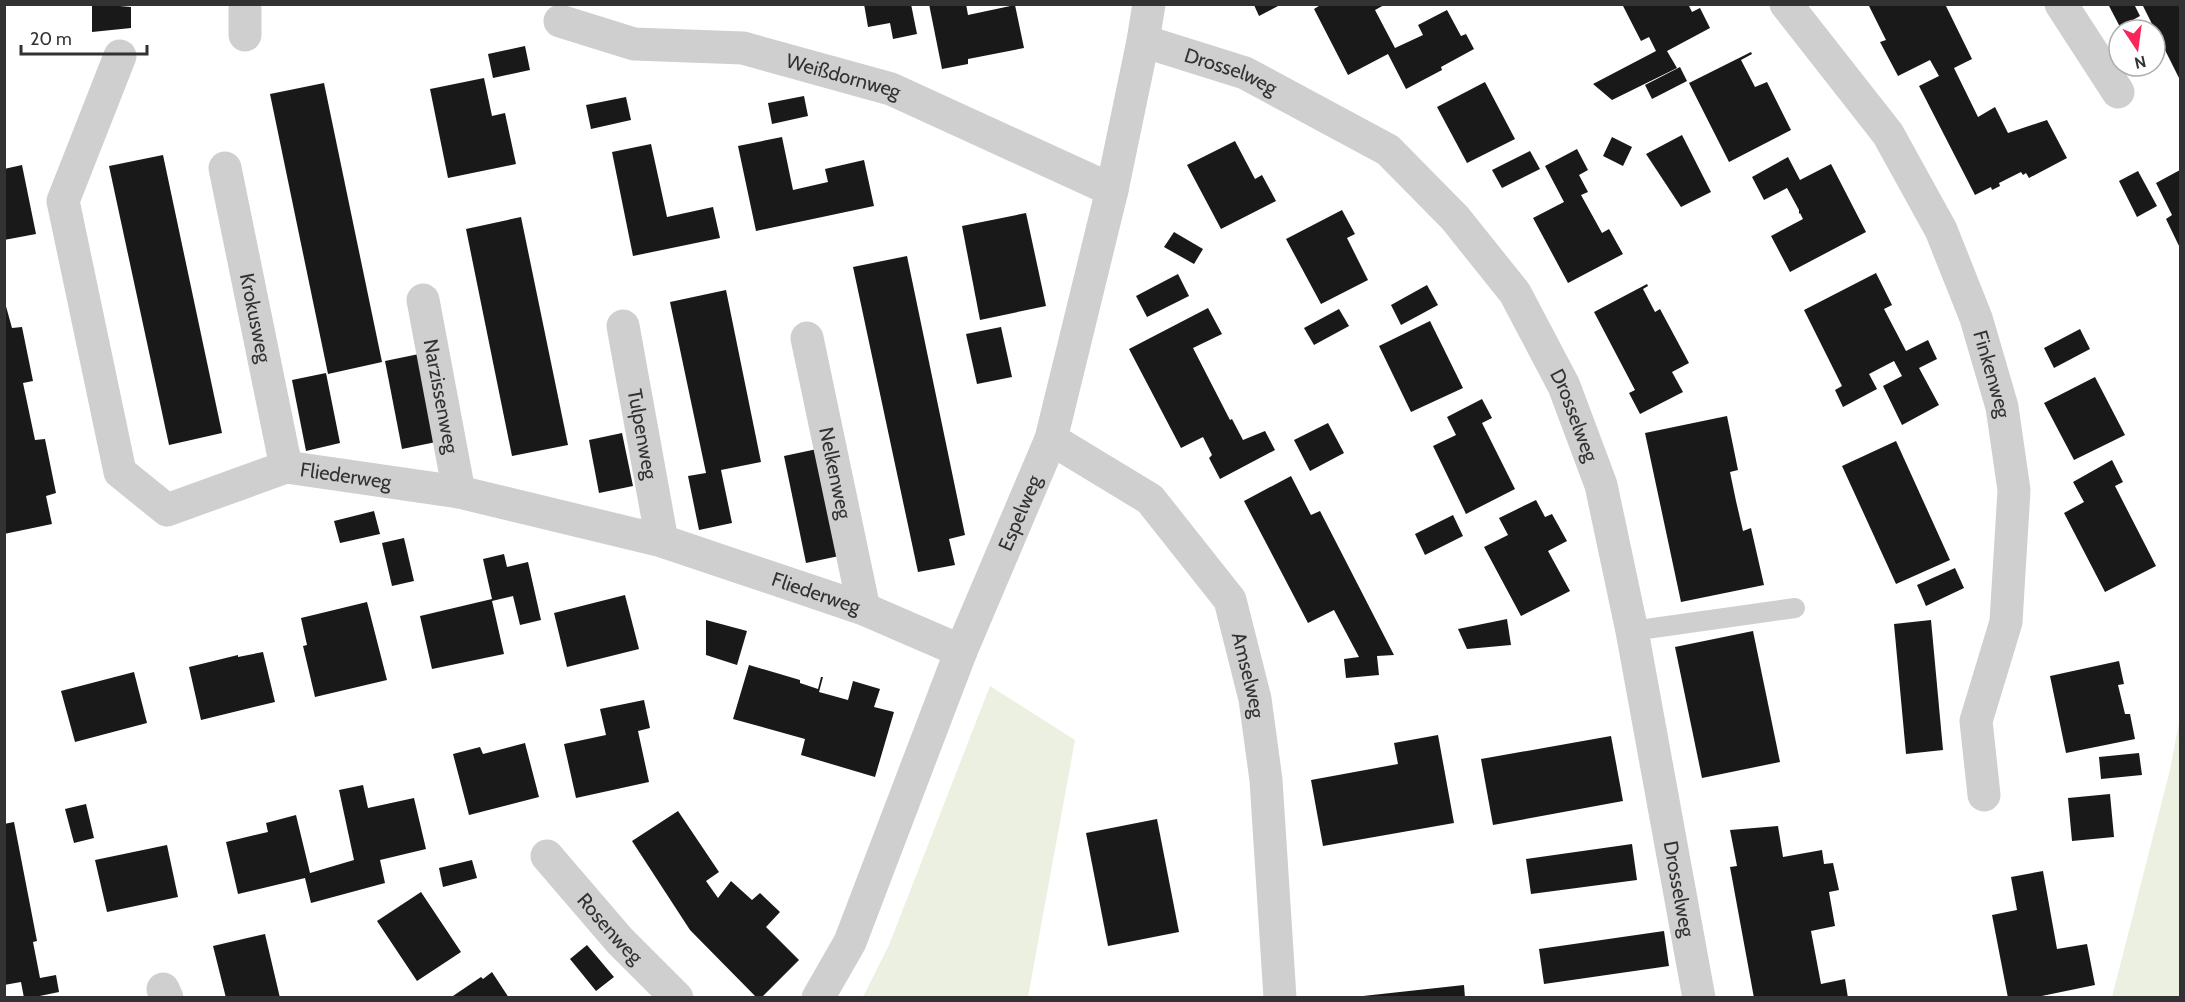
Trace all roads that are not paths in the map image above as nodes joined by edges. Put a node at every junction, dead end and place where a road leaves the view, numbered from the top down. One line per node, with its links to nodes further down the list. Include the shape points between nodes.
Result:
1 (1149, 4): 5 (street, Espelweg)
2 (1786, 4): 21 (street, Finkenweg, via 1888,134 1941,230 1977,318 2002,407 2014,490 2006,622 1976,721)
3 (2061, 4): 7 (street)
4 (560, 21): 9 (street, Weißdornweg, via 634,44 743,48 891,89)
5 (1143, 41): 9 (street, Espelweg); 19 (street, Drosselweg, via 1245,72 1388,150 1455,218 1515,293 1564,386 1600,485)
6 (120, 56): 14 (street, Fliederweg, via 63,201 120,472 167,510)
7 (2118, 92)
8 (225, 168): 14 (street, Krokusweg)
9 (1112, 190): 13 (street, Espelweg)
10 (423, 300): 15 (street, Narzissenweg)
11 (623, 326): 16 (street, Tulpenweg)
12 (807, 339): 18 (street, Nelkenweg)
13 (1051, 439): 20 (street, Espelweg); 25 (street, Amselweg, via 1150,499 1230,600 1255,699 1266,780)
14 (286, 467): 15 (street, Fliederweg)
15 (459, 492): 16 (street, Fliederweg)
16 (662, 541): 18 (street, Fliederweg)
17 (1795, 608): 19 (lane)
18 (864, 609): 20 (street, Fliederweg)
19 (1632, 631): 26 (street, Drosselweg)
20 (961, 651): 24 (street, Espelweg, via 850,942)
21 (1984, 795)
22 (547, 856): 23 (street, Rosenweg, via 620,941)
23 (677, 998)
24 (818, 998)
25 (1280, 998)
26 (1699, 998)

